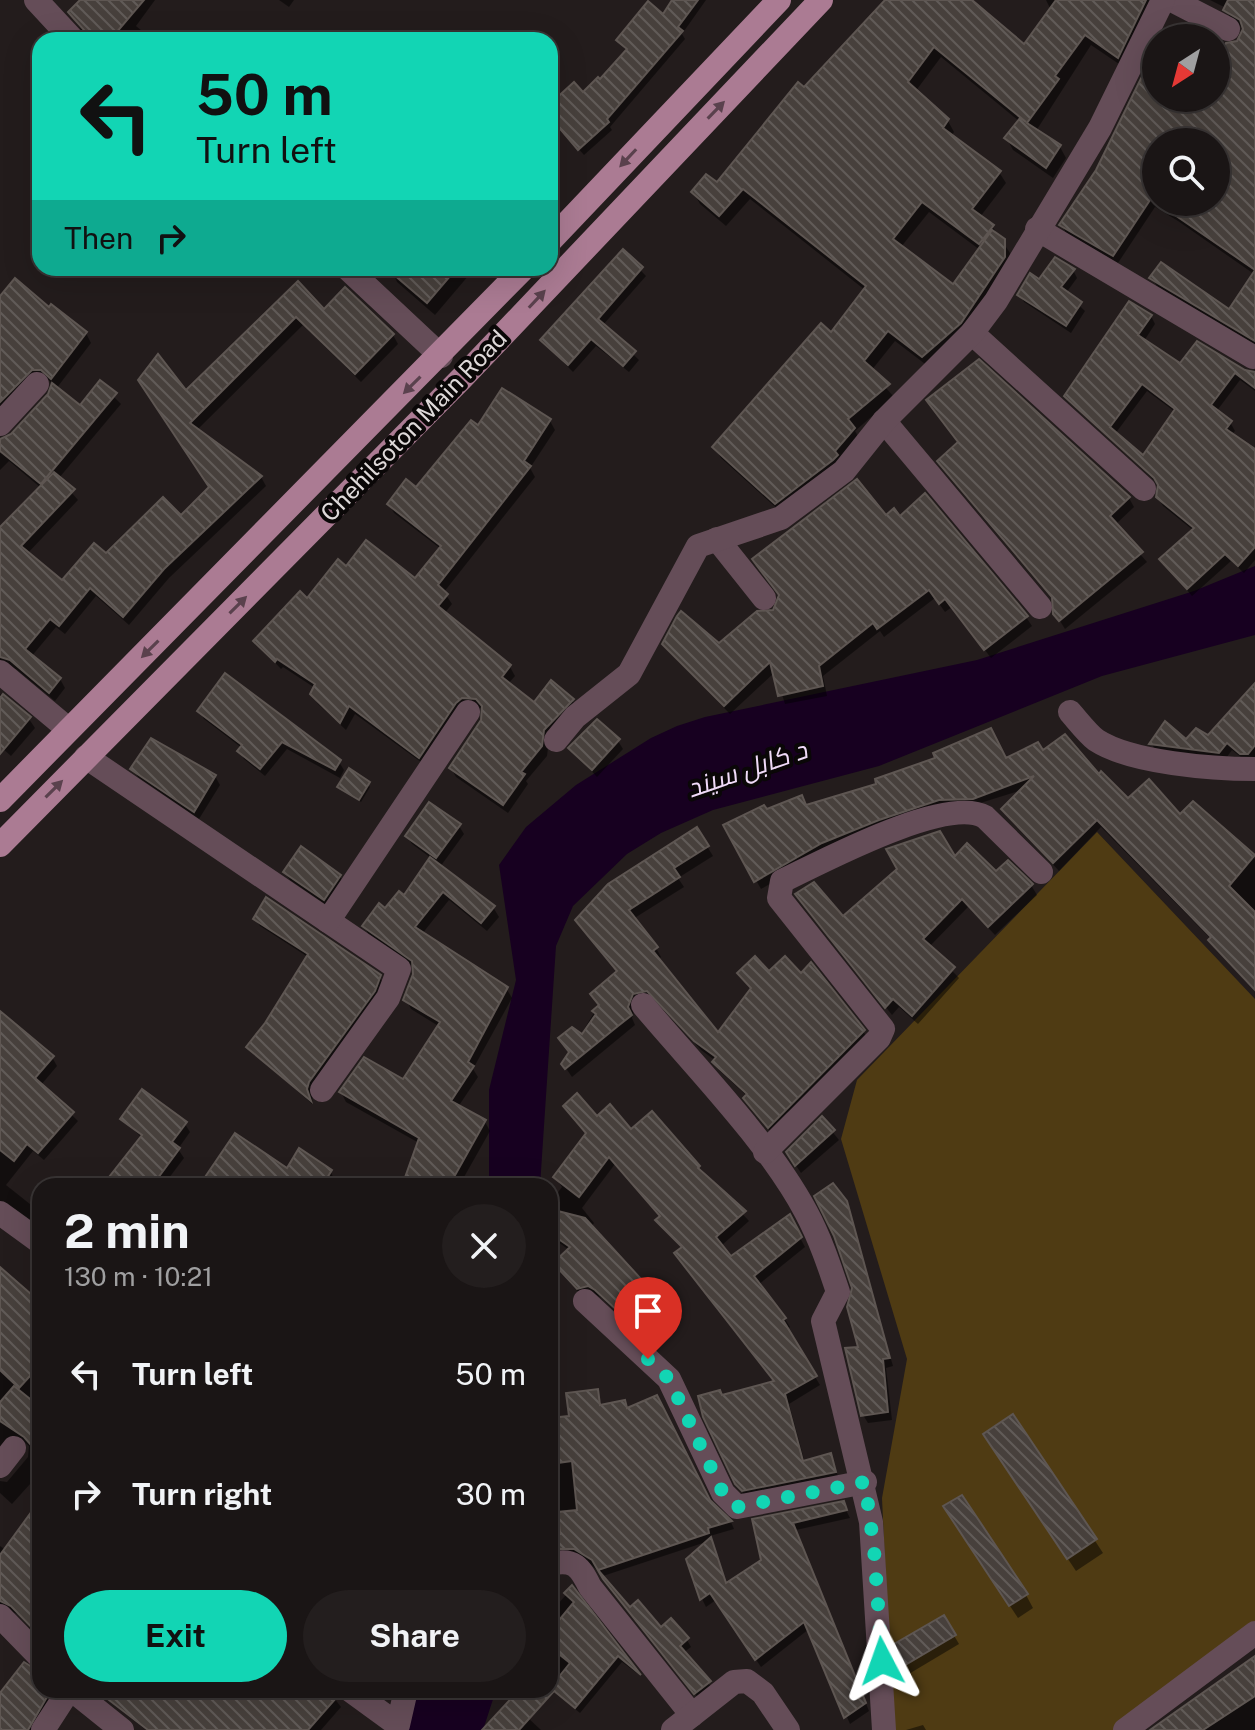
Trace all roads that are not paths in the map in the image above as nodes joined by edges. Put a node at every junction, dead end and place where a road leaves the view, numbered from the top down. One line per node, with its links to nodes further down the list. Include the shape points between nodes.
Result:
1 (36, 0): 7 (street)
2 (779, 0): 9 (main road, one-way to 9)
3 (821, 0): 27 (main road, Chehilsoton Main Road, one-way to 3, via 462,378)
4 (1163, 0): 8 (street, via 1100,128)
5 (1172, 0): 6 (street)
6 (1218, 24)
7 (66, 32)
8 (1037, 229): 12 (street); 14 (street)
9 (558, 233)
10 (356, 276): 13 (street)
11 (516, 276): 13 (main road, Chehilsoton Main Road)
12 (972, 333): 16 (street); 18 (street)
13 (441, 356): 25 (main road, Chehilsoton Main Road, one-way to 25)
14 (1253, 357)
15 (37, 384): 17 (street)
16 (884, 421): 19 (street, via 844,471 781,518); 21 (street)
17 (0, 424)
18 (1144, 489)
19 (717, 539): 20 (street); 26 (street, via 698,546 629,674 575,717)
20 (764, 598)
21 (1040, 607)
22 (0, 672): 25 (street)
23 (468, 712): 33 (street)
24 (1070, 712): 28 (street, via 1096,740 1146,757 1204,769)
25 (68, 729): 29 (main road, Chehilsoton Main Road)
26 (556, 740)
27 (86, 757): 30 (main road, Chehilsoton Main Road, one-way to 27); 33 (street)
28 (1255, 769)
29 (3, 797): 30 (main road)
30 (29, 814): 31 (main road, Chehilsoton Main Road)
31 (0, 845)
32 (1041, 872): 36 (street, via 985,817 964,812 893,829 782,881 779,898 883,1029)
33 (328, 921): 35 (street, via 399,969 388,998)
34 (643, 1005): 36 (street)
35 (322, 1090)
36 (765, 1152): 40 (street, via 806,1211 838,1292 823,1321)
37 (0, 1213): 38 (street)
38 (32, 1236)
39 (585, 1301): 40 (street, via 669,1379 723,1493 737,1507)
40 (865, 1482): 53 (street)
41 (558, 1562): 49 (street, via 580,1567)
42 (0, 1616): 44 (street)
43 (1255, 1633): 54 (street)
44 (32, 1649)
45 (65, 1698): 50 (street)
46 (81, 1698): 51 (street)
47 (361, 1698): 48 (street, via 398,1725)
48 (404, 1698)
49 (682, 1722): 52 (street, via 734,1682 747,1681 763,1693)
50 (43, 1730)
51 (122, 1730)
52 (788, 1730)
53 (884, 1730)
54 (1125, 1730)

